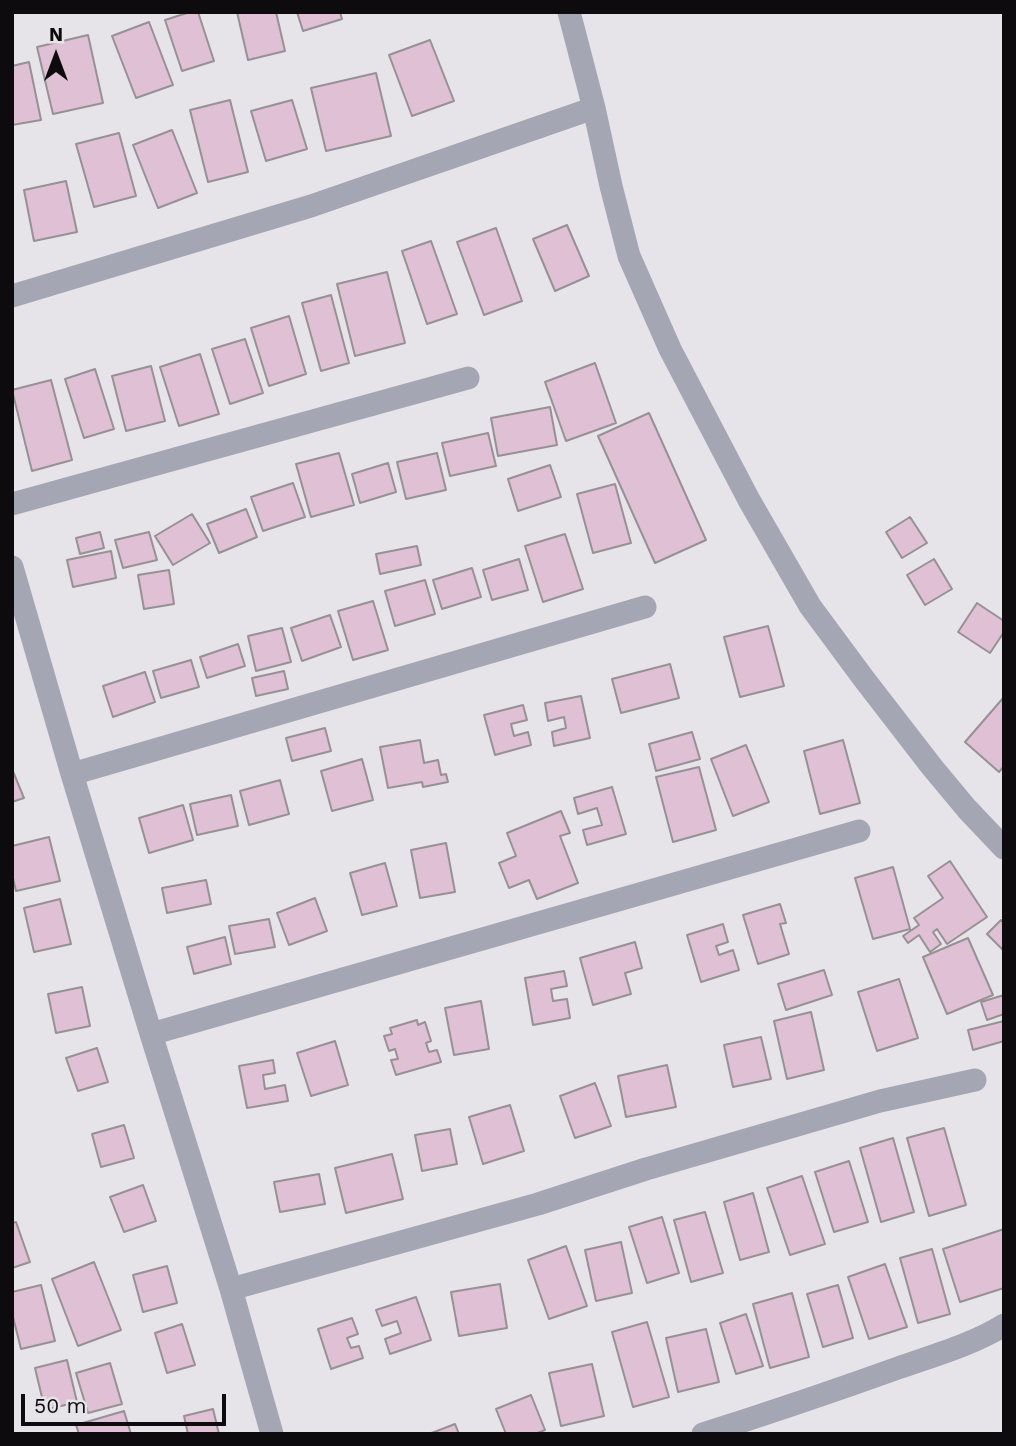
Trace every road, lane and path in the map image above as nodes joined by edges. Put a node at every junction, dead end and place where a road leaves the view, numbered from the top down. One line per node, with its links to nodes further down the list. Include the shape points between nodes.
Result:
1 (569, 12): 2 (street)
2 (594, 108): 3 (street, via 311,206); 10 (street, via 628,256 748,500 810,606 932,768)
3 (12, 296)
4 (468, 378): 5 (street)
5 (12, 504)
6 (12, 567): 8 (street)
7 (645, 607): 8 (street)
8 (72, 774): 11 (street)
9 (859, 831): 11 (street)
10 (1004, 848)
11 (151, 1034): 13 (street)
12 (975, 1080): 13 (street, via 880,1101 538,1204)
13 (231, 1289): 15 (street)
14 (1004, 1325): 16 (street, via 949,1350)
15 (272, 1434)
16 (703, 1434)

